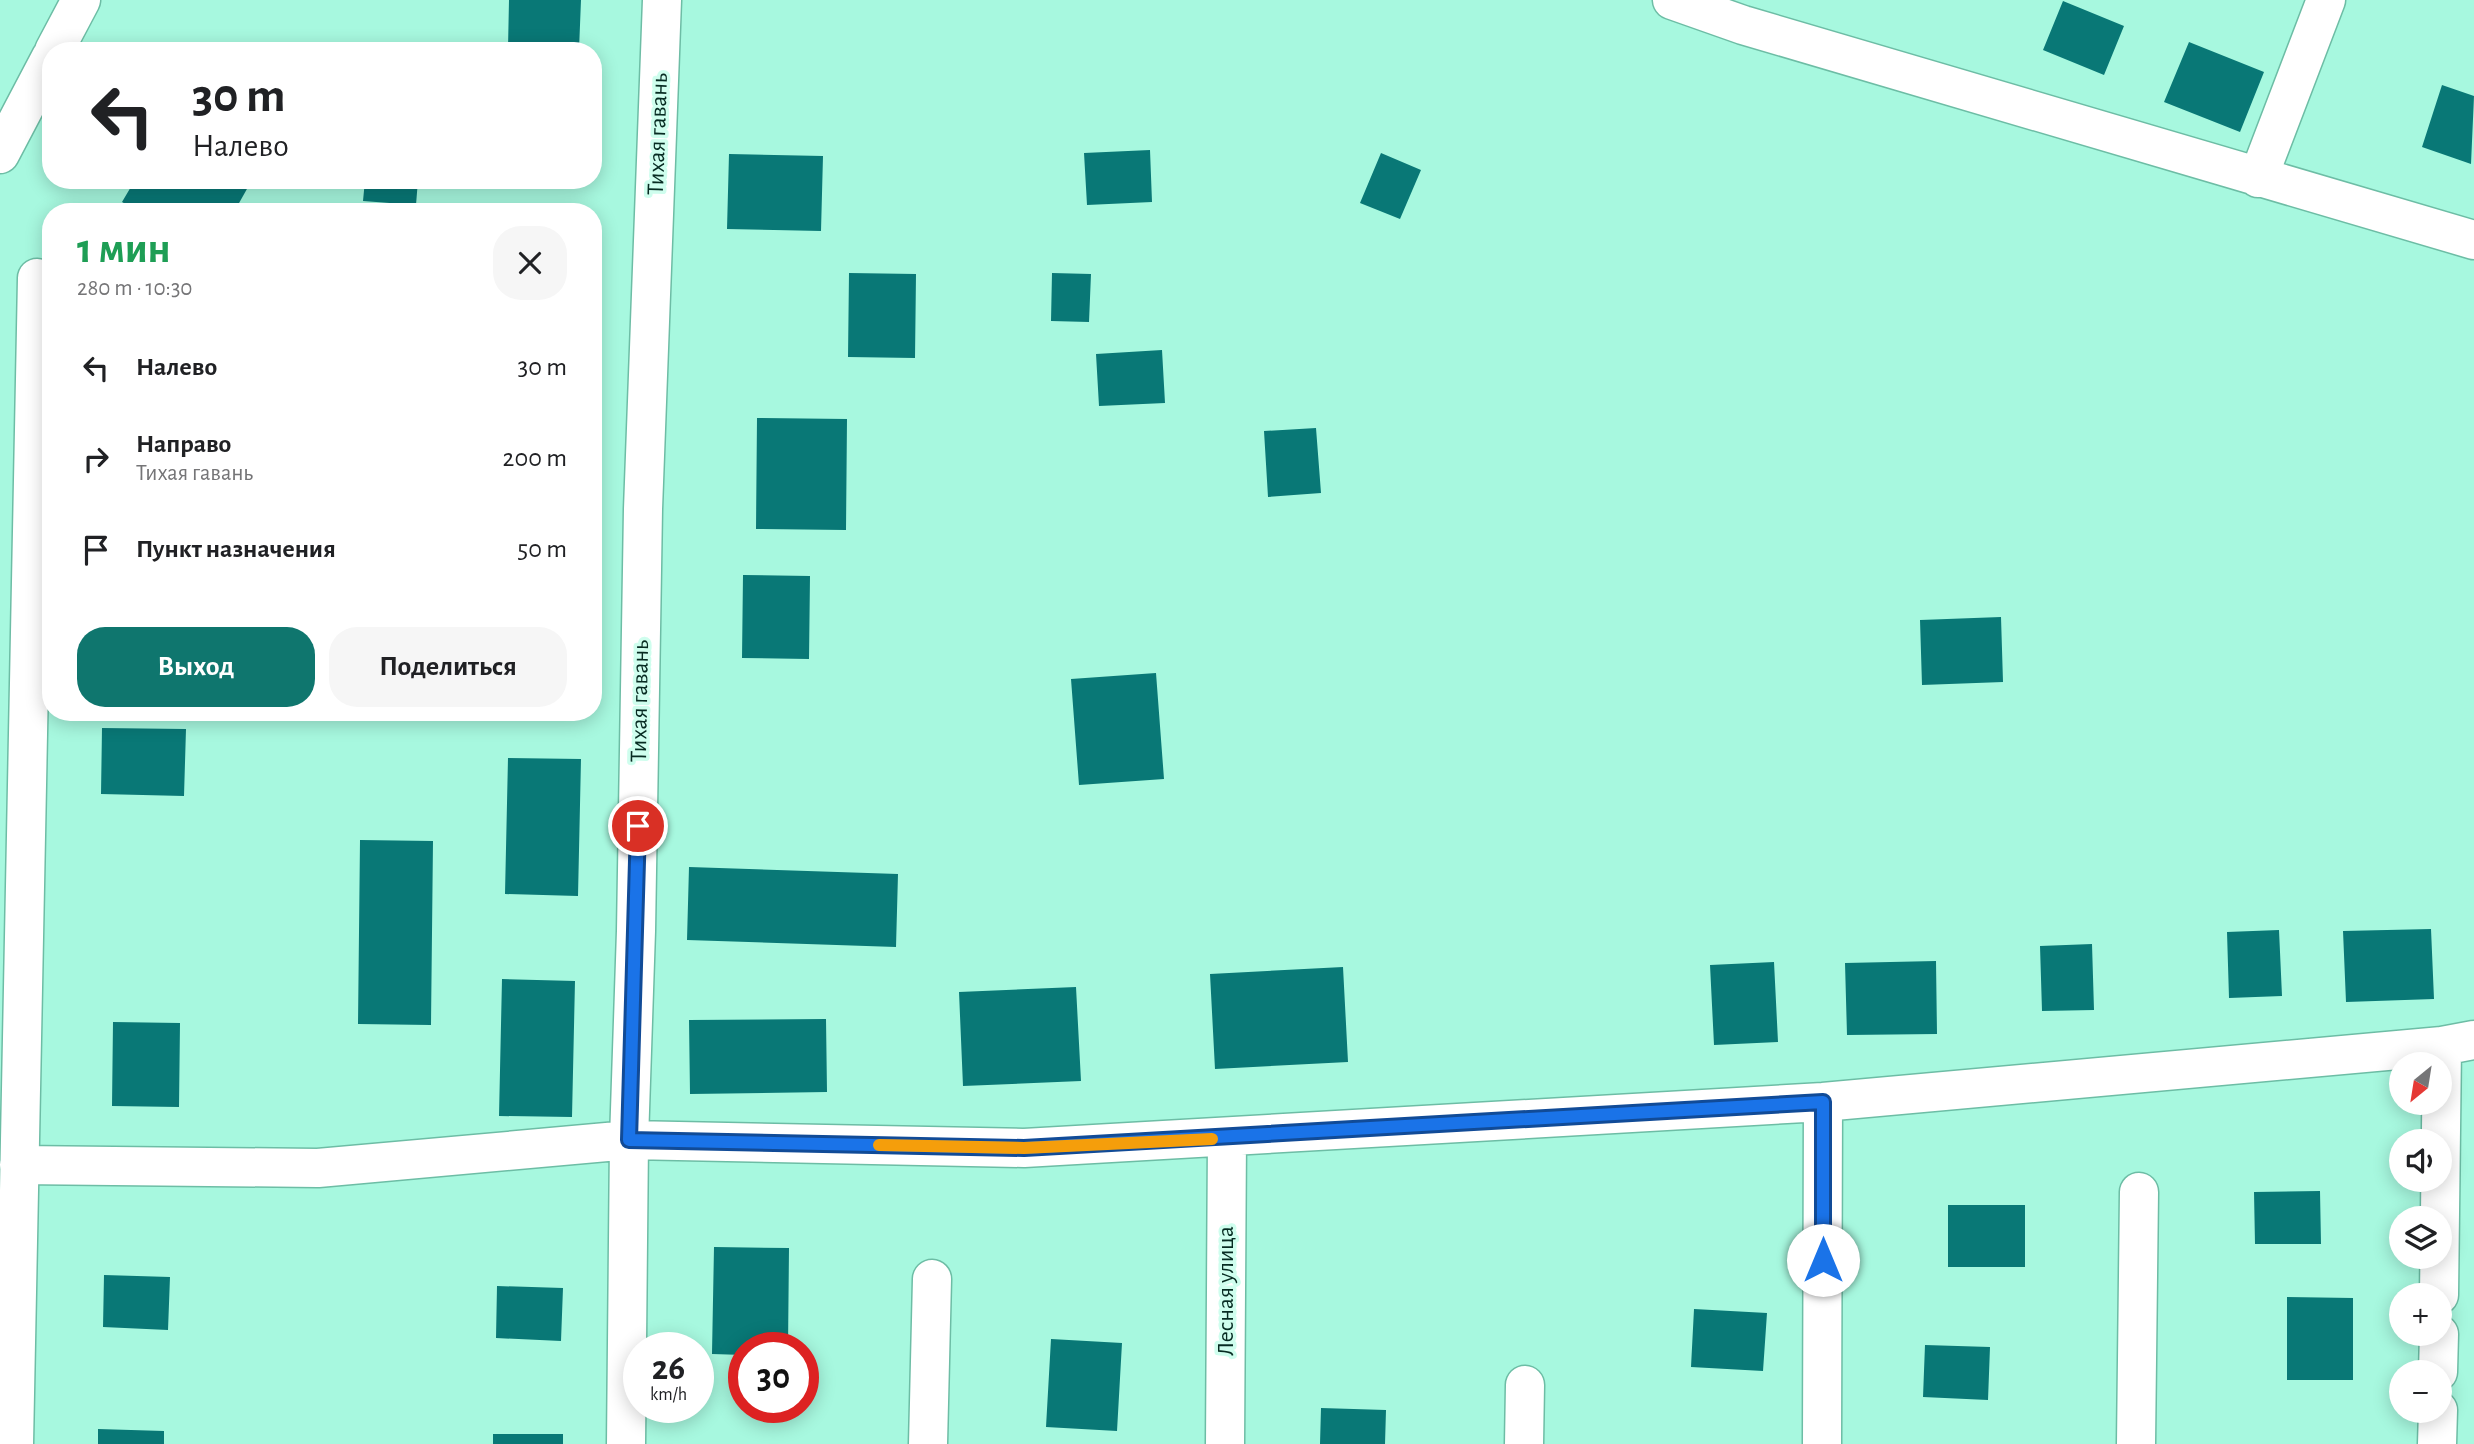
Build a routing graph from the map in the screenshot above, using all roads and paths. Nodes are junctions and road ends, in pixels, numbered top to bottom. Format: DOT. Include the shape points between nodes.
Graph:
graph roads {
  1 [pos="81,0"];
  2 [pos="662,0"];
  3 [pos="1672,0"];
  4 [pos="2326,0"];
  5 [pos="1747,13"];
  6 [pos="59,42"];
  7 [pos="42,74"];
  8 [pos="0,154"];
  9 [pos="2258,178"];
  10 [pos="2474,240"];
  11 [pos="37,278"];
  12 [pos="2458,1043"];
  13 [pos="1823,1102"];
  14 [pos="1227,1138"];
  15 [pos="629,1140"];
  16 [pos="19,1165"];
  17 [pos="2139,1192"];
  18 [pos="932,1279"];
  19 [pos="2441,1283"];
  20 [pos="1525,1385"];
  21 [pos="2438,1423"];
  22 [pos="0,1441"];
  23 [pos="13,1444"];
  24 [pos="626,1444"];
  25 [pos="928,1444"];
  26 [pos="1225,1444"];
  27 [pos="1524,1444"];
  28 [pos="1822,1444"];
  29 [pos="2136,1444"];
  30 [pos="2437,1444"];
  1 -- 6 [label="street"];
  2 -- 15 [label="street, Тихая гавань" via="643,509"];
  3 -- 5 [label="street"];
  4 -- 9 [label="street"];
  5 -- 9 [label="street"];
  7 -- 8 [label="street"];
  9 -- 10 [label="street"];
  11 -- 16 [label="street"];
  12 -- 13 [label="street"];
  12 -- 19 [label="street"];
  13 -- 14 [label="street"];
  13 -- 28 [label="street"];
  14 -- 15 [label="street" via="1024,1148"];
  14 -- 26 [label="street, Лесная улица"];
  15 -- 16 [label="street" via="318,1168"];
  15 -- 24 [label="street, Тихая гавань"];
  16 -- 23 [label="street"];
  17 -- 29 [label="street"];
  18 -- 25 [label="street"];
  20 -- 27 [label="street"];
  21 -- 30 [label="street"];
  22 -- 23 [label="street"];
}
